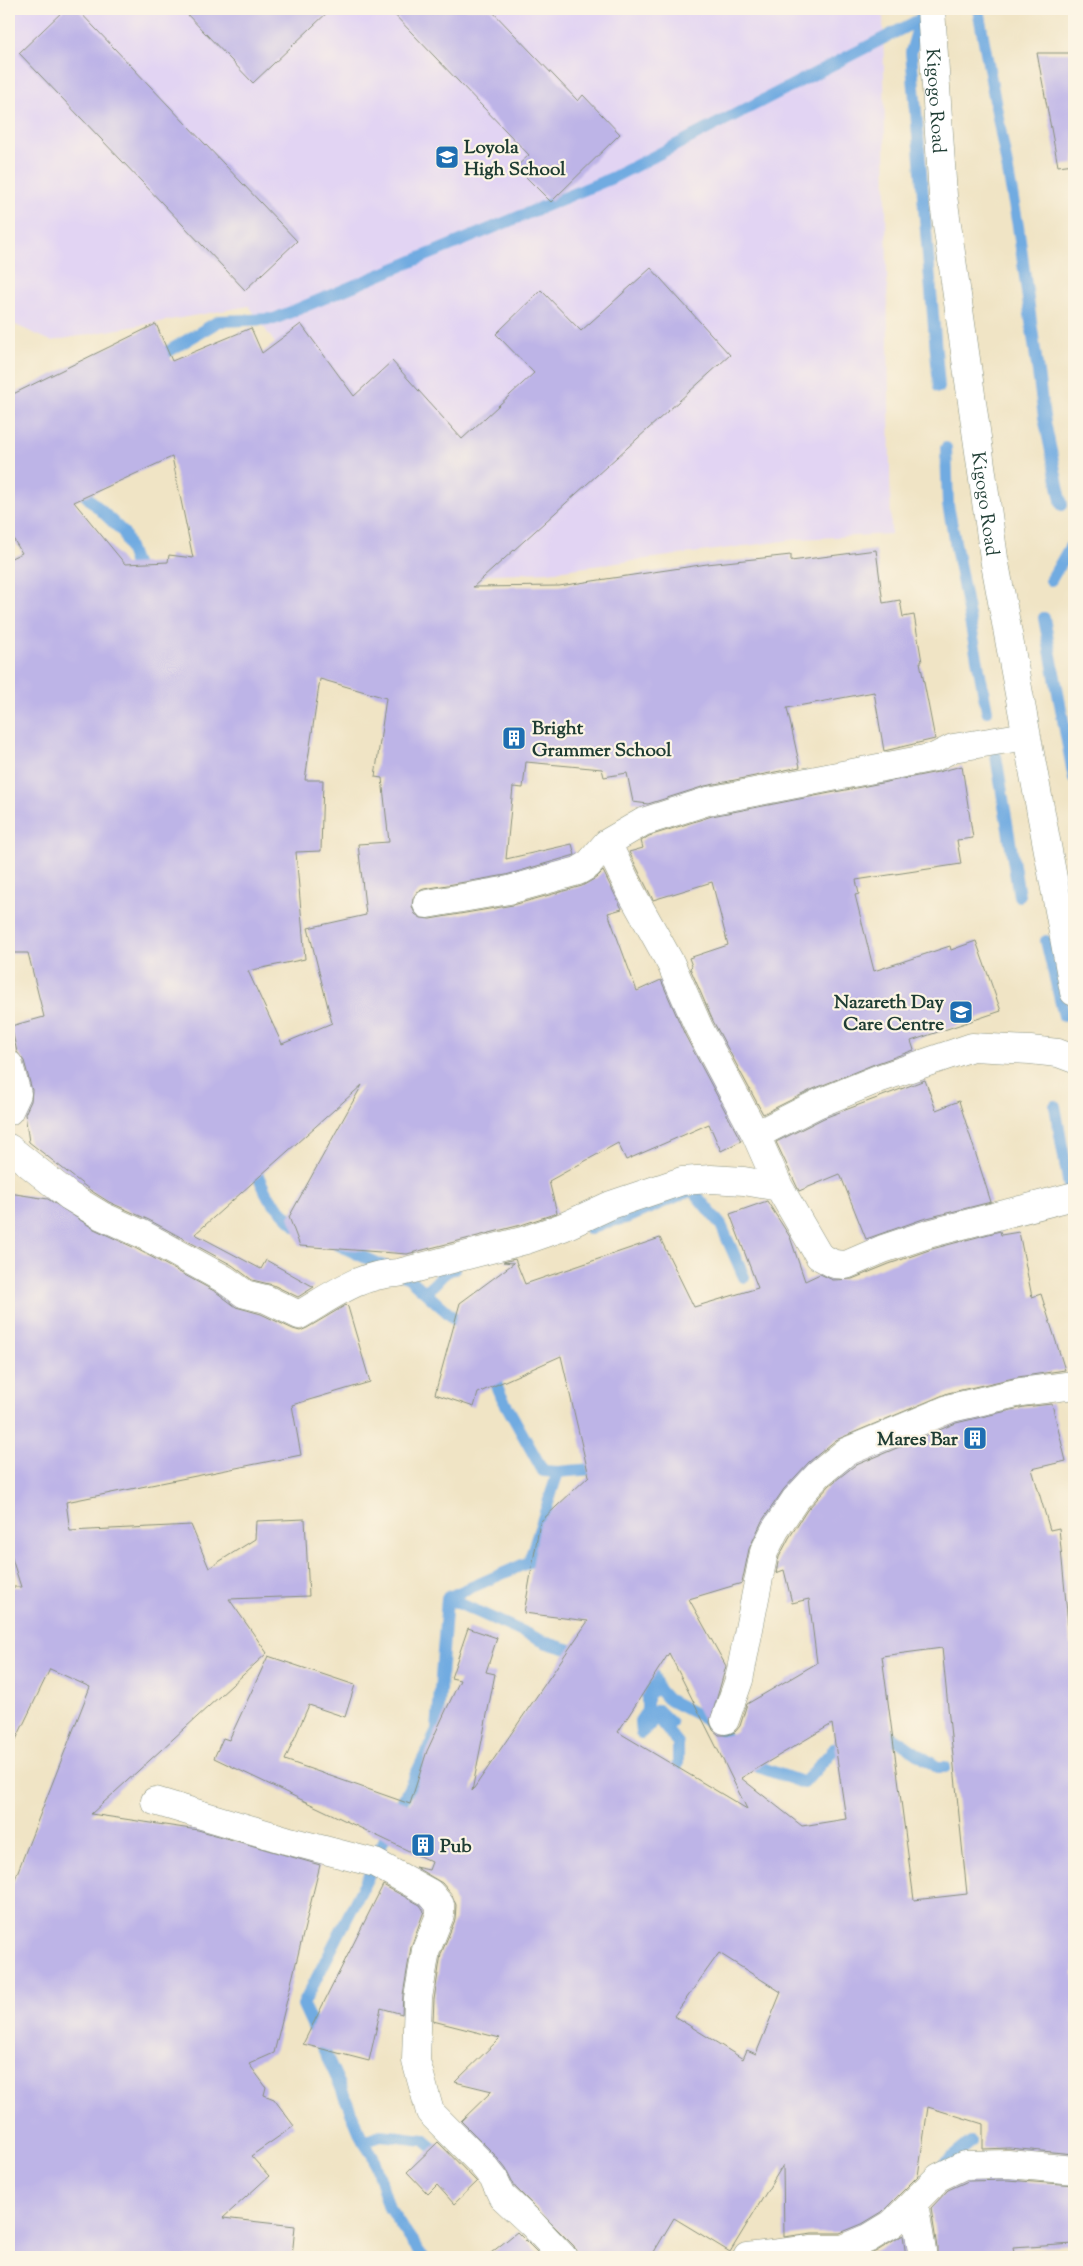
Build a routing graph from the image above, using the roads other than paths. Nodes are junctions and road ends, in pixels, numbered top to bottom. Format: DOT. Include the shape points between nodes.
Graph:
graph roads {
  1 [pos="931,9"];
  2 [pos="1026,736"];
  3 [pos="607,843"];
  4 [pos="427,904"];
  5 [pos="1074,992"];
  6 [pos="1074,1059"];
  7 [pos="9,1065"];
  8 [pos="9,1111"];
  9 [pos="756,1135"];
  10 [pos="9,1148"];
  11 [pos="779,1187"];
  12 [pos="1074,1196"];
  13 [pos="1074,1385"];
  14 [pos="725,1720"];
  15 [pos="155,1801"];
  16 [pos="1074,2170"];
  17 [pos="914,2203"];
  18 [pos="563,2257"];
  19 [pos="747,2257"];
  20 [pos="921,2257"];
  1 -- 2 [label="street, Kigogo Road" via="943,196 994,558"];
  2 -- 3 [label="street" via="953,748 935,757 708,801 643,822"];
  2 -- 5 [label="street, Kigogo Road"];
  3 -- 4 [label="street" via="588,865 564,877"];
  3 -- 9 [label="street"];
  6 -- 9 [label="street" via="1030,1050 972,1047 817,1104"];
  7 -- 8 [label="street" via="16,1094"];
  9 -- 11 [label="street"];
  10 -- 11 [label="street" via="69,1196 102,1216 166,1247 245,1294 266,1299 299,1315 350,1284 526,1240 611,1205 682,1181 744,1181"];
  11 -- 12 [label="street" via="820,1256 834,1264 846,1265 928,1234"];
  13 -- 14 [label="street" via="1021,1392 952,1408 846,1452 819,1474 796,1500 764,1552 739,1680"];
  15 -- 18 [label="street" via="375,1863 430,1893 440,1905 440,1915 426,1950 416,2061 430,2112 482,2164 502,2196"];
  16 -- 17 [label="street" via="1008,2164 964,2165 939,2177"];
  17 -- 19 [label="street" via="892,2224 843,2249 812,2249"];
  17 -- 20 [label="street" via="922,2244"];
}
